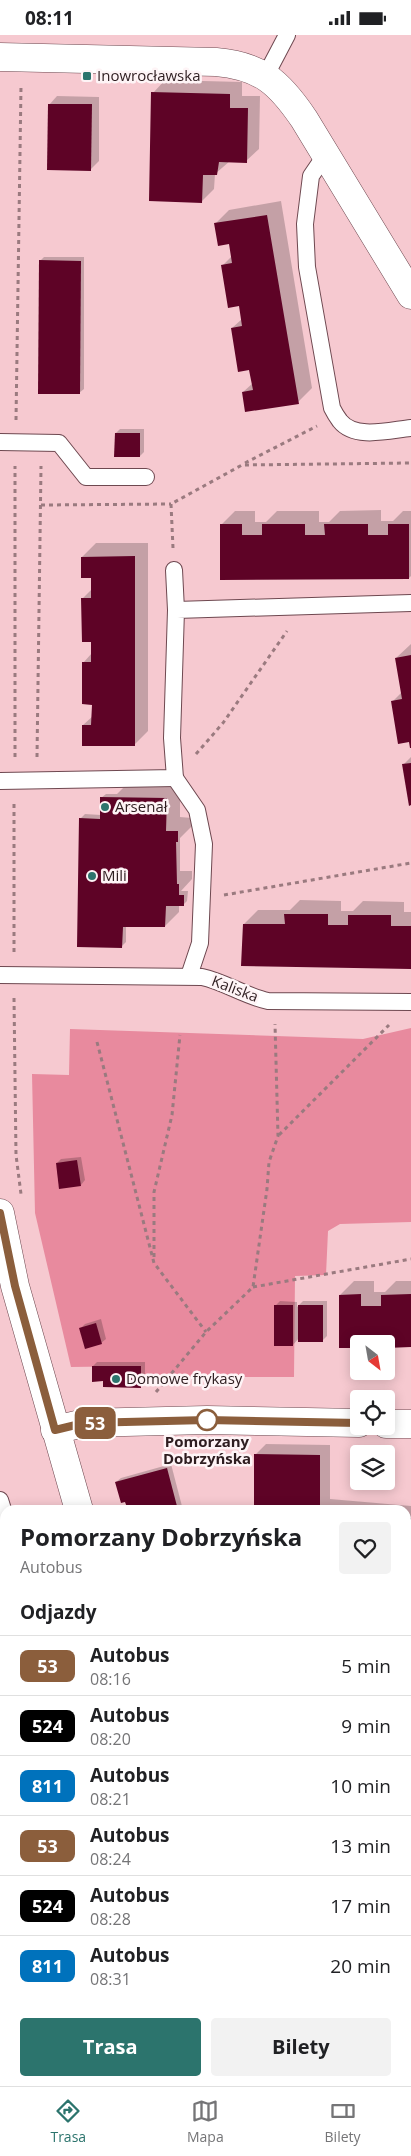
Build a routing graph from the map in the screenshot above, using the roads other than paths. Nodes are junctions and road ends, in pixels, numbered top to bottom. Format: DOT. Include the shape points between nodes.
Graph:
graph roads {
  1 [pos="287,35"];
  2 [pos="11,57"];
  3 [pos="266,75"];
  4 [pos="326,154"];
  5 [pos="411,295"];
  6 [pos="411,428"];
  7 [pos="8,442"];
  8 [pos="146,477"];
  9 [pos="174,570"];
  10 [pos="411,603"];
  11 [pos="176,610"];
  12 [pos="175,778"];
  13 [pos="7,781"];
  14 [pos="7,975"];
  15 [pos="189,976"];
  16 [pos="411,1002"];
  17 [pos="11,1207"];
  18 [pos="350,1423"];
  19 [pos="395,1424"];
  20 [pos="411,1424"];
  21 [pos="55,1430"];
  22 [pos="73,1505"];
  1 -- 3 [label="lane"];
  2 -- 3 [label="street" via="216,62 236,64"];
  3 -- 4 [label="street" via="295,105"];
  4 -- 5 [label="street"];
  4 -- 6 [label="lane" via="311,176 306,223 307,267 332,408 340,422 353,430 370,432"];
  7 -- 8 [label="lane" via="59,443 86,477"];
  9 -- 11 [label="lane"];
  10 -- 11 [label="lane"];
  11 -- 12 [label="lane" via="172,738"];
  12 -- 13 [label="lane"];
  12 -- 15 [label="lane" via="197,810 204,844 200,943"];
  14 -- 15 [label="lane, Kaliska"];
  15 -- 16 [label="lane, Kaliska" via="213,979 260,999 274,1001"];
  17 -- 21 [label="street" via="15,1286"];
  18 -- 21 [label="street" via="207,1420 84,1423"];
  19 -- 20 [label="street"];
  21 -- 22 [label="street"];
}
